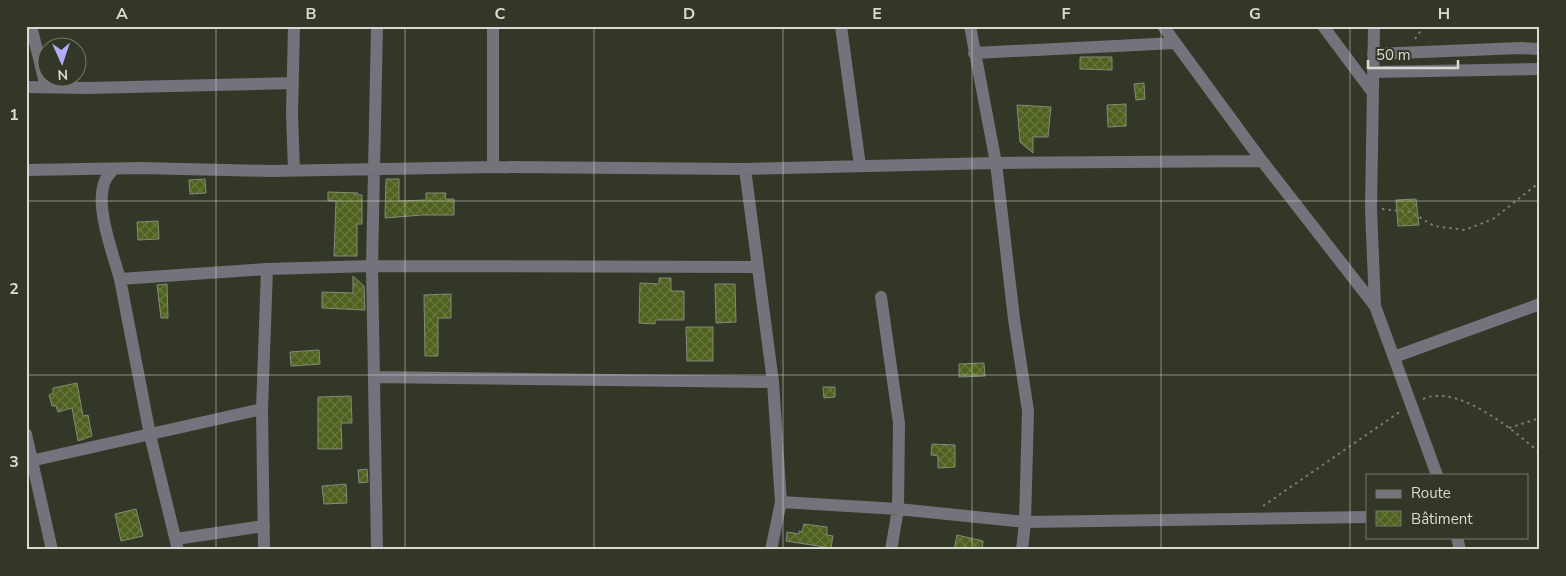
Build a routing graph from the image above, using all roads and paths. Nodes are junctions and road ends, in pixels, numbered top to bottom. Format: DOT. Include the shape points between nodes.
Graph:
graph roads {
  1 [pos="31,26"];
  2 [pos="294,26"];
  3 [pos="377,26"];
  4 [pos="494,26"];
  5 [pos="841,26"];
  6 [pos="970,26"];
  7 [pos="1163,26"];
  8 [pos="1323,26"];
  9 [pos="1374,26"];
  10 [pos="1176,43"];
  11 [pos="1540,49"];
  12 [pos="974,53"];
  13 [pos="38,54"];
  14 [pos="1373,54"];
  15 [pos="1540,69"];
  16 [pos="1373,72"];
  17 [pos="293,83"];
  18 [pos="88,88"];
  19 [pos="1373,93"];
  20 [pos="1262,161"];
  21 [pos="996,163"];
  22 [pos="860,166"];
  23 [pos="493,167"];
  24 [pos="373,168"];
  25 [pos="745,169"];
  26 [pos="26,170"];
  27 [pos="113,170"];
  28 [pos="294,170"];
  29 [pos="1540,182"];
  30 [pos="1371,209"];
  31 [pos="372,266"];
  32 [pos="758,267"];
  33 [pos="267,270"];
  34 [pos="120,279"];
  35 [pos="881,296"];
  36 [pos="1540,304"];
  37 [pos="1375,306"];
  38 [pos="1394,356"];
  39 [pos="374,377"];
  40 [pos="773,382"];
  41 [pos="1412,404"];
  42 [pos="262,409"];
  43 [pos="1540,418"];
  44 [pos="1509,428"];
  45 [pos="26,434"];
  46 [pos="150,435"];
  47 [pos="1540,453"];
  48 [pos="29,461"];
  49 [pos="1437,474"];
  50 [pos="781,502"];
  51 [pos="898,509"];
  52 [pos="1366,517"];
  53 [pos="1243,520"];
  54 [pos="1025,522"];
  55 [pos="264,526"];
  56 [pos="177,544"];
  57 [pos="52,550"];
  58 [pos="264,550"];
  59 [pos="377,550"];
  60 [pos="771,550"];
  61 [pos="891,550"];
  62 [pos="1022,550"];
  1 -- 13 [label="street"];
  2 -- 17 [label="street"];
  3 -- 24 [label="street"];
  4 -- 23 [label="street"];
  5 -- 22 [label="street"];
  6 -- 12 [label="street"];
  7 -- 10 [label="street"];
  8 -- 19 [label="street"];
  9 -- 14 [label="street"];
  10 -- 12 [label="street"];
  10 -- 20 [label="street"];
  11 -- 14 [label="street"];
  12 -- 21 [label="street"];
  14 -- 16 [label="street"];
  15 -- 16 [label="street"];
  16 -- 19 [label="street"];
  17 -- 18 [label="street"];
  17 -- 28 [label="street"];
  19 -- 30 [label="street"];
  20 -- 21 [label="street"];
  20 -- 37 [label="street"];
  21 -- 22 [label="street"];
  21 -- 54 [label="street" via="1028,411"];
  22 -- 25 [label="street"];
  23 -- 24 [label="street"];
  23 -- 25 [label="street"];
  24 -- 28 [label="street"];
  24 -- 31 [label="street"];
  25 -- 32 [label="street"];
  26 -- 27 [label="street"];
  27 -- 28 [label="street"];
  27 -- 34 [label="street" via="104,180 102,198"];
  29 -- 30 [label="path" via="1492,219 1465,230 1434,226 1412,212"];
  30 -- 37 [label="street"];
  31 -- 32 [label="street"];
  31 -- 33 [label="street"];
  31 -- 39 [label="street"];
  32 -- 40 [label="street"];
  33 -- 34 [label="street"];
  33 -- 42 [label="street"];
  34 -- 46 [label="street"];
  35 -- 51 [label="street" via="899,423"];
  36 -- 38 [label="street"];
  37 -- 38 [label="street"];
  38 -- 41 [label="street"];
  39 -- 40 [label="street"];
  39 -- 59 [label="street"];
  40 -- 50 [label="street"];
  41 -- 44 [label="path" via="1429,396 1442,395 1458,399"];
  41 -- 49 [label="street"];
  41 -- 53 [label="path"];
  42 -- 46 [label="street"];
  42 -- 55 [label="street"];
  43 -- 44 [label="path"];
  44 -- 47 [label="path"];
  45 -- 48 [label="street"];
  46 -- 48 [label="street"];
  46 -- 56 [label="street"];
  48 -- 57 [label="street"];
  50 -- 51 [label="street"];
  50 -- 60 [label="street"];
  51 -- 54 [label="street"];
  51 -- 61 [label="street"];
  52 -- 53 [label="street"];
  53 -- 54 [label="street"];
  54 -- 62 [label="street"];
  55 -- 56 [label="street"];
  55 -- 58 [label="street"];
}
